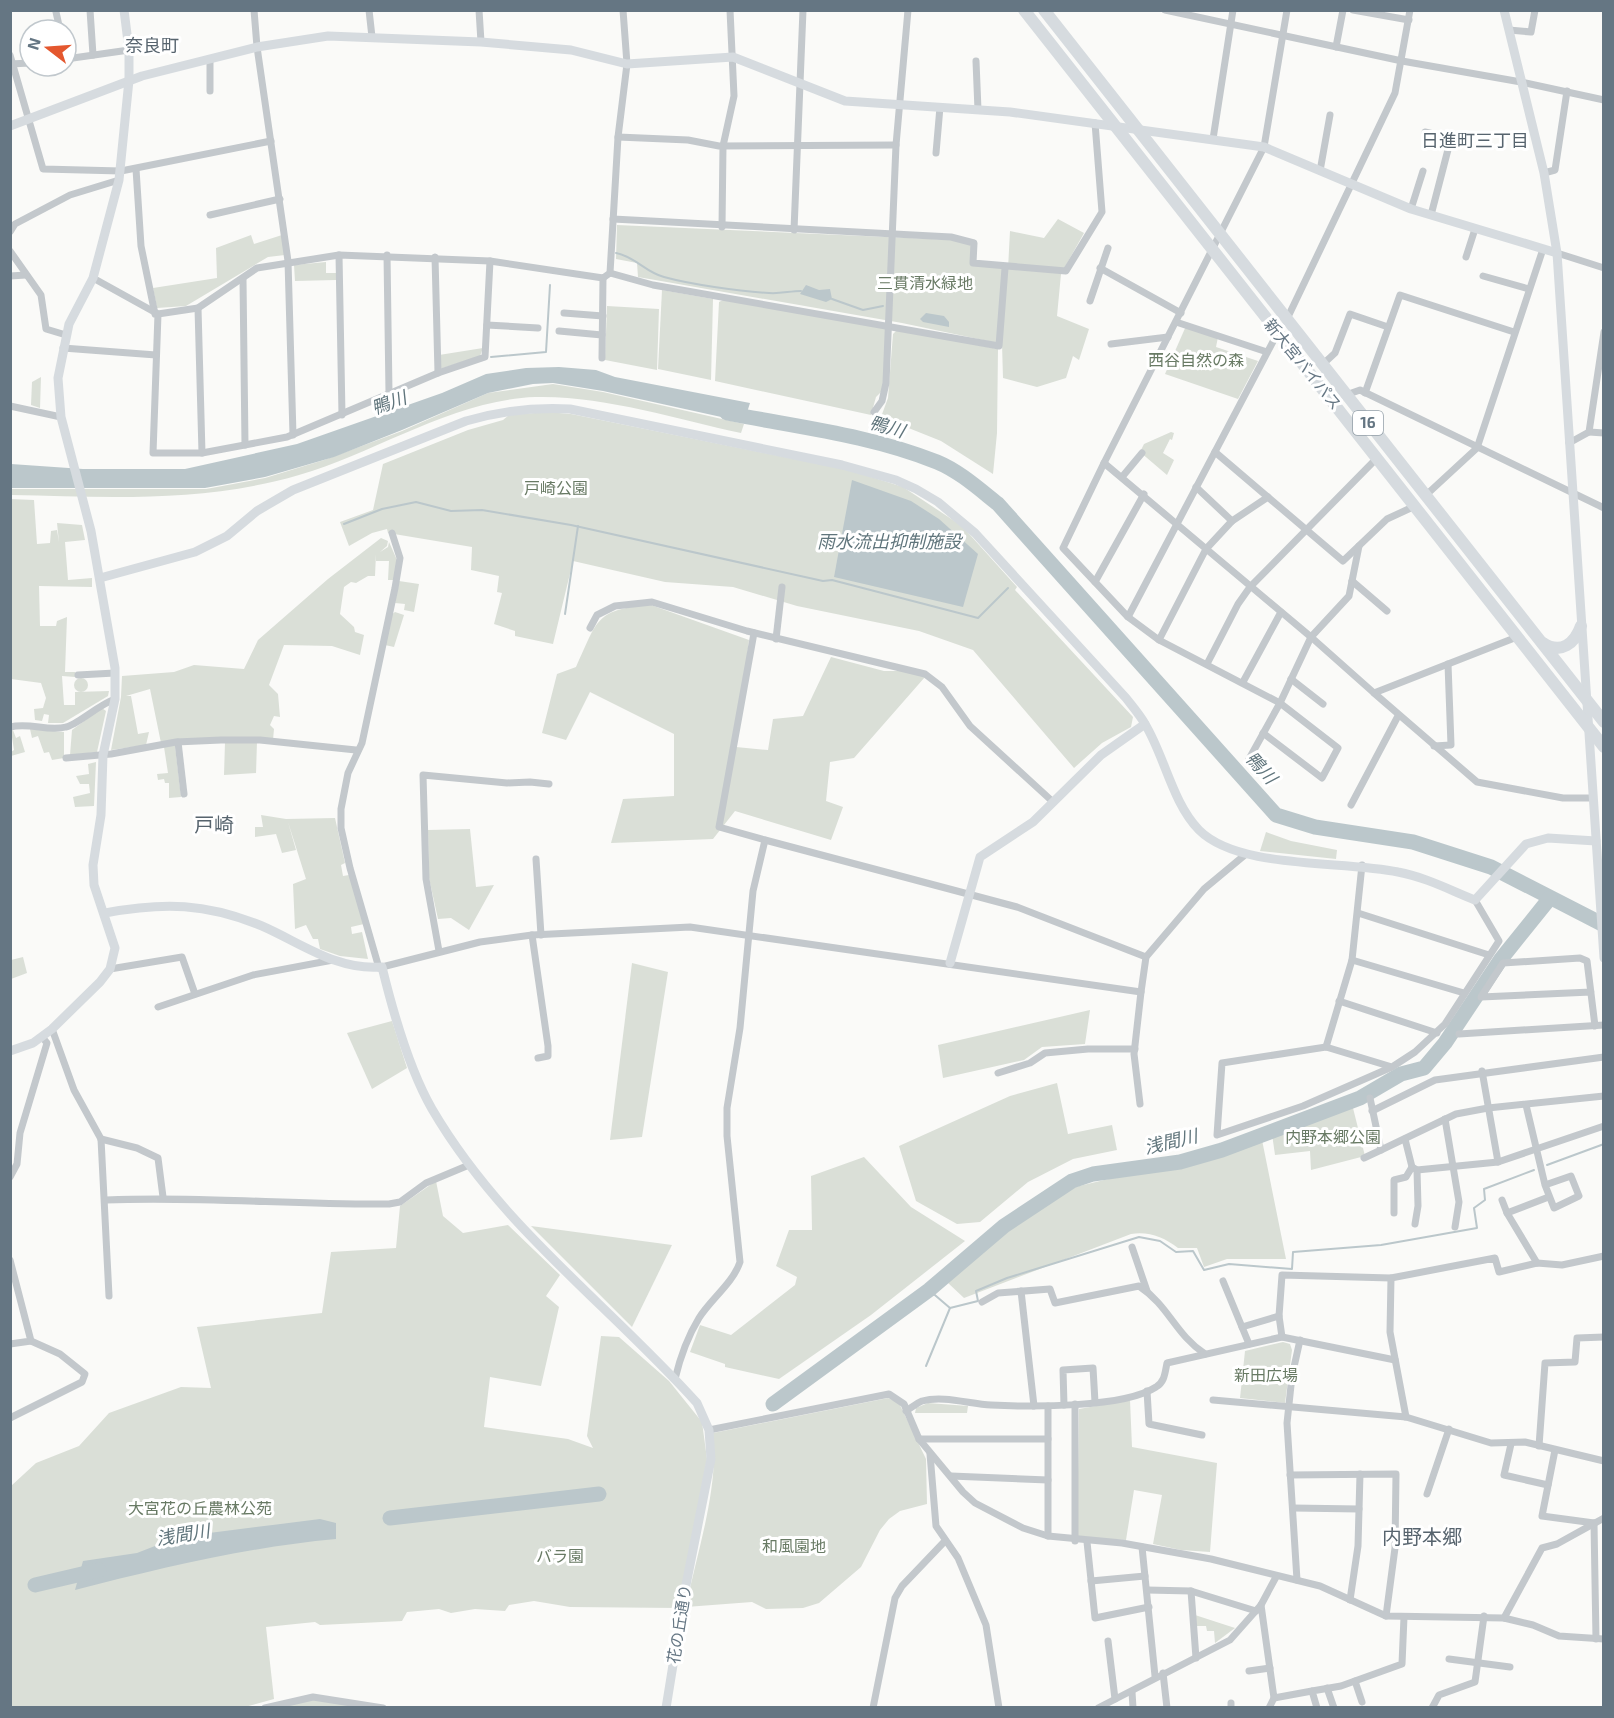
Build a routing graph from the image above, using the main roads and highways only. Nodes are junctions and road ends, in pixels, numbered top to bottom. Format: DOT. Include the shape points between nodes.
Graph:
graph roads {
  1 [pos="1024,10"];
  2 [pos="1044,10"];
  3 [pos="1581,626"];
  4 [pos="1542,642"];
  5 [pos="1604,722"];
  6 [pos="1604,747"];
  1 -- 6 [label="highway, 新大宮バイパス / 16"];
  2 -- 4 [label="highway, 新大宮バイパス / 16"];
  3 -- 4 [label="highway" via="1576,638 1563,648 1552,648"];
  4 -- 5 [label="highway, 新大宮バイパス / 16"];
}
